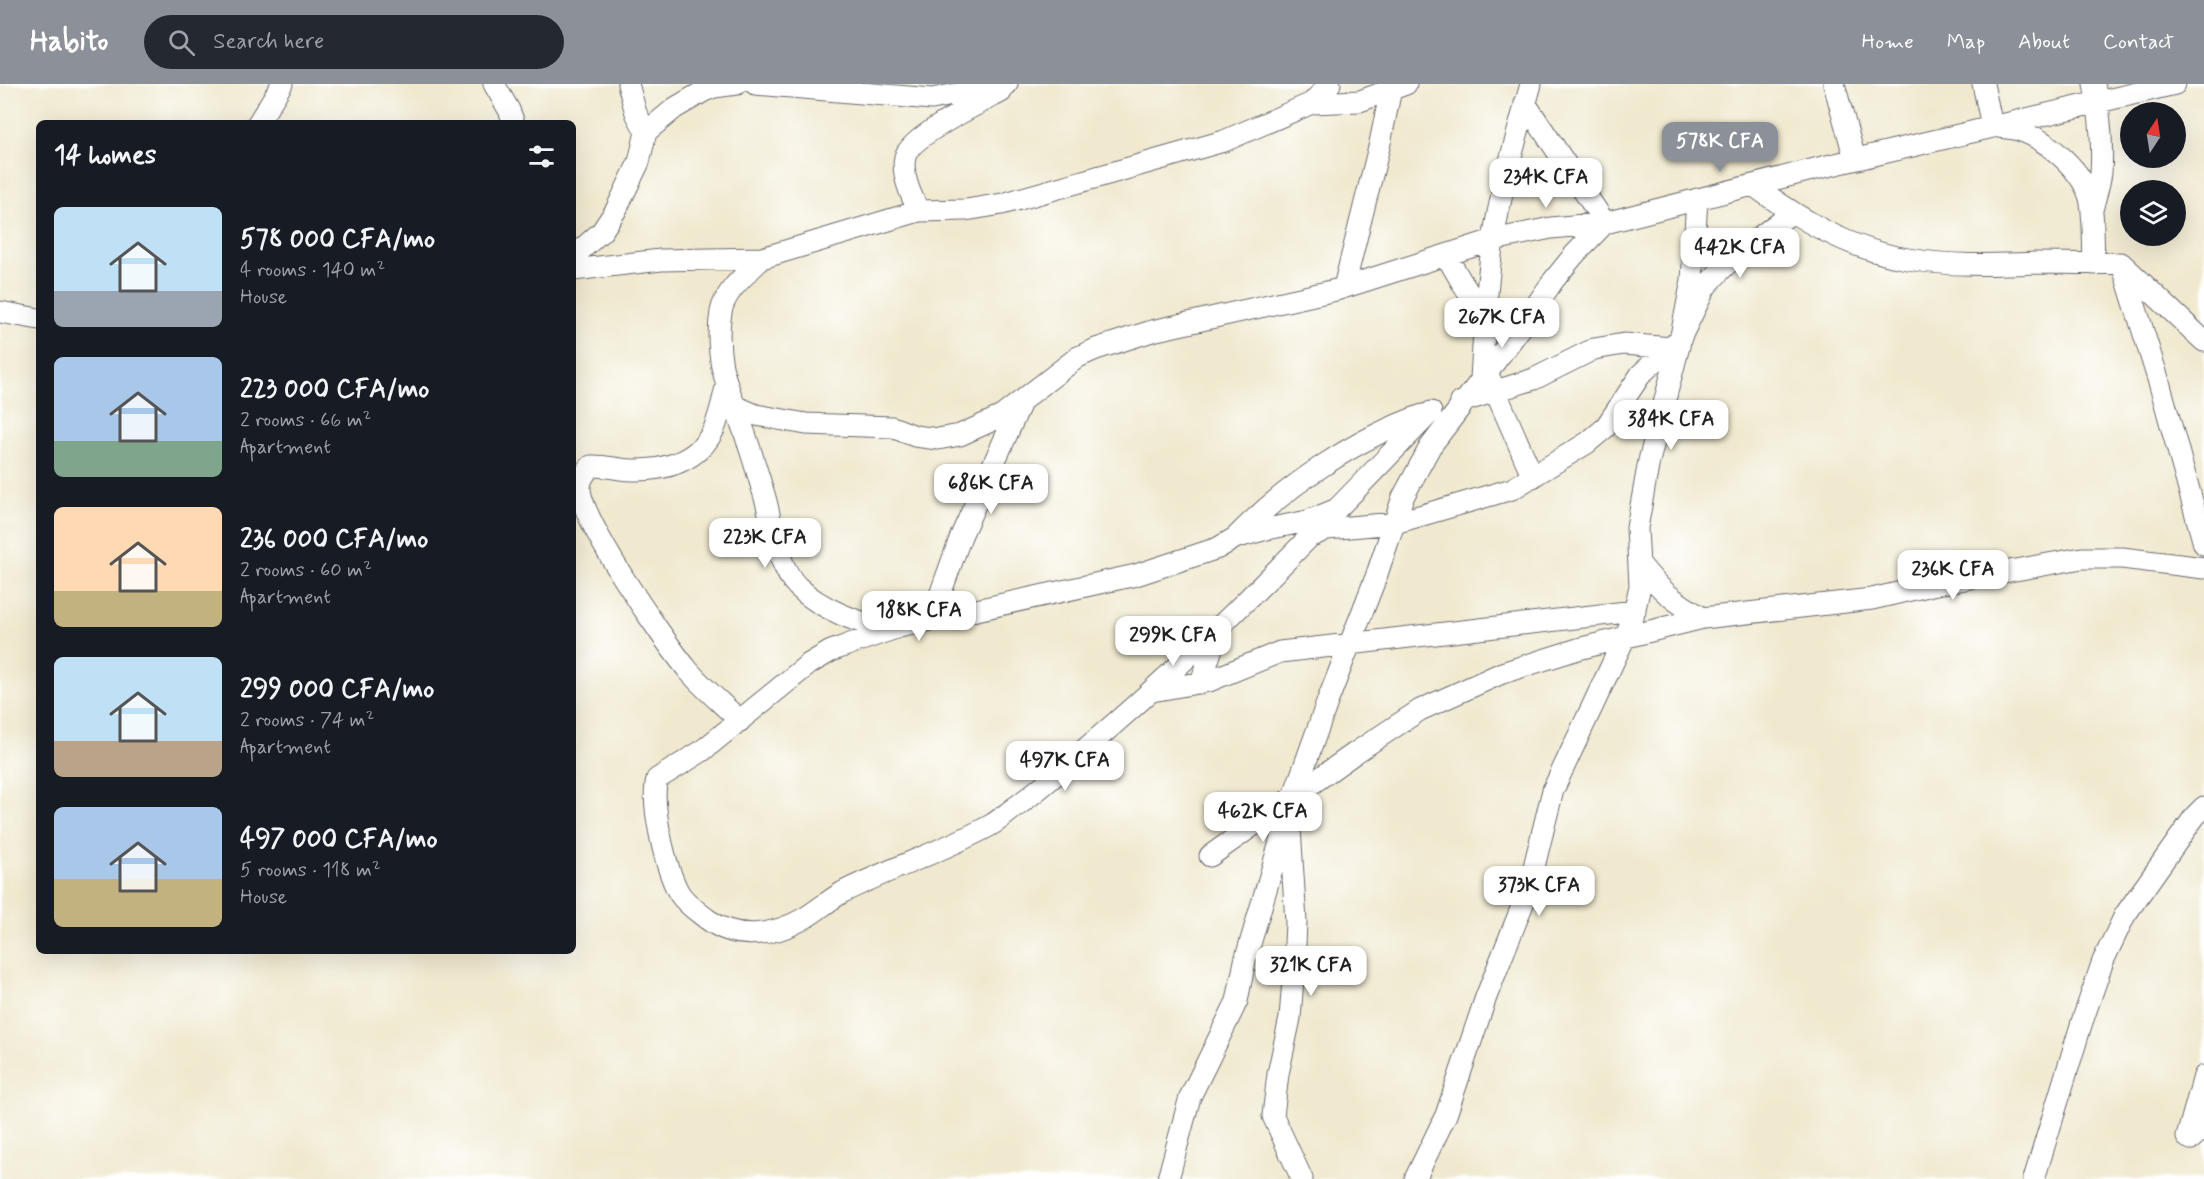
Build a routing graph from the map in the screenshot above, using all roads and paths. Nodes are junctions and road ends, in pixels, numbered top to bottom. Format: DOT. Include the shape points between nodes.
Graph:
graph roads {
  1 [pos="282,84"];
  2 [pos="494,84"];
  3 [pos="628,84"];
  4 [pos="737,84"];
  5 [pos="755,84"];
  6 [pos="1007,84"];
  7 [pos="1015,84"];
  8 [pos="1330,84"];
  9 [pos="1834,84"];
  10 [pos="1983,84"];
  11 [pos="2175,84"];
  12 [pos="1399,87"];
  13 [pos="2096,93"];
  14 [pos="1528,94"];
  15 [pos="1312,103"];
  16 [pos="260,120"];
  17 [pos="513,120"];
  18 [pos="1992,126"];
  19 [pos="646,132"];
  20 [pos="1855,159"];
  21 [pos="1753,185"];
  22 [pos="1697,199"];
  23 [pos="919,211"];
  24 [pos="1791,213"];
  25 [pos="2091,214"];
  26 [pos="1605,223"];
  27 [pos="1493,240"];
  28 [pos="576,254"];
  29 [pos="1446,255"];
  30 [pos="762,258"];
  31 [pos="2121,263"];
  32 [pos="2094,264"];
  33 [pos="576,270"];
  34 [pos="1344,287"];
  35 [pos="0,312"];
  36 [pos="1484,317"];
  37 [pos="36,318"];
  38 [pos="2204,341"];
  39 [pos="1676,343"];
  40 [pos="1507,347"];
  41 [pos="1488,380"];
  42 [pos="727,384"];
  43 [pos="1023,399"];
  44 [pos="1464,402"];
  45 [pos="734,406"];
  46 [pos="1431,412"];
  47 [pos="1533,477"];
  48 [pos="1335,510"];
  49 [pos="1395,523"];
  50 [pos="1235,538"];
  51 [pos="1308,538"];
  52 [pos="2204,544"];
  53 [pos="1639,563"];
  54 [pos="2204,568"];
  55 [pos="1635,611"];
  56 [pos="1703,618"];
  57 [pos="931,620"];
  58 [pos="899,627"];
  59 [pos="1218,629"];
  60 [pos="1625,638"];
  61 [pos="1350,644"];
  62 [pos="1201,682"];
  63 [pos="1152,691"];
  64 [pos="740,721"];
  65 [pos="2204,807"];
  66 [pos="1291,808"];
  67 [pos="1210,856"];
  68 [pos="2204,1076"];
  69 [pos="2204,1127"];
  70 [pos="1168,1179"];
  71 [pos="1302,1179"];
  72 [pos="1415,1179"];
  73 [pos="2034,1179"];
  1 -- 16 [label="street"];
  2 -- 17 [label="street"];
  3 -- 19 [label="street"];
  4 -- 19 [label="street" via="704,91"];
  5 -- 6 [label="street" via="933,99"];
  7 -- 23 [label="street" via="926,134 911,147 905,157 905,173"];
  8 -- 15 [label="street"];
  9 -- 20 [label="street"];
  10 -- 18 [label="street"];
  11 -- 13 [label="street"];
  12 -- 15 [label="street" via="1360,101"];
  12 -- 34 [label="street" via="1380,143"];
  13 -- 18 [label="street"];
  13 -- 25 [label="street" via="2101,153"];
  14 -- 26 [label="street"];
  14 -- 27 [label="street"];
  15 -- 23 [label="street" via="1224,141 1040,194 966,210"];
  18 -- 20 [label="street"];
  18 -- 25 [label="street" via="2018,130 2041,140 2055,152 2076,171 2090,202"];
  19 -- 28 [label="street" via="639,162 616,210 602,231"];
  20 -- 21 [label="street"];
  21 -- 22 [label="street"];
  21 -- 24 [label="street"];
  22 -- 26 [label="street"];
  22 -- 39 [label="street" via="1692,280"];
  23 -- 30 [label="street"];
  24 -- 32 [label="street" via="1865,248 1906,259 1952,264"];
  24 -- 39 [label="street" via="1713,278"];
  25 -- 32 [label="street"];
  26 -- 27 [label="street" via="1551,228"];
  26 -- 40 [label="street" via="1553,281"];
  27 -- 29 [label="street"];
  27 -- 36 [label="street"];
  29 -- 34 [label="street"];
  29 -- 36 [label="street"];
  30 -- 33 [label="street" via="661,260"];
  30 -- 42 [label="street" via="733,288 722,310 720,343"];
  31 -- 32 [label="street"];
  31 -- 38 [label="street"];
  31 -- 52 [label="street"];
  34 -- 43 [label="street" via="1152,331 1096,349 1078,357"];
  35 -- 37 [label="street"];
  36 -- 40 [label="street"];
  36 -- 41 [label="street"];
  39 -- 41 [label="street" via="1594,349 1548,373"];
  39 -- 47 [label="street" via="1641,374 1598,435"];
  39 -- 53 [label="street" via="1648,461 1637,528"];
  40 -- 41 [label="street"];
  41 -- 44 [label="street"];
  41 -- 47 [label="street"];
  42 -- 45 [label="street"];
  42 -- 64 [label="street" via="714,428 704,446 682,462 655,471 591,466 580,486 582,501 616,566 655,625 688,671"];
  43 -- 45 [label="street" via="1002,416 960,435 938,439 892,427 796,422 756,415"];
  43 -- 57 [label="street" via="961,536"];
  44 -- 46 [label="street"];
  44 -- 49 [label="street" via="1417,468"];
  45 -- 58 [label="street" via="783,562 795,585 841,615"];
  46 -- 48 [label="street"];
  46 -- 50 [label="street" via="1363,442 1322,467 1267,508"];
  47 -- 49 [label="street" via="1512,489"];
  48 -- 50 [label="street" via="1308,521"];
  48 -- 51 [label="street"];
  49 -- 51 [label="street" via="1327,529"];
  49 -- 61 [label="street"];
  50 -- 57 [label="street" via="1218,548 1136,574"];
  51 -- 59 [label="street"];
  53 -- 55 [label="street"];
  53 -- 56 [label="street" via="1661,590"];
  54 -- 56 [label="street" via="2122,558 2082,558 1872,599"];
  55 -- 60 [label="street"];
  55 -- 61 [label="street"];
  56 -- 60 [label="street"];
  57 -- 58 [label="street"];
  58 -- 64 [label="street" via="831,651 809,664"];
  59 -- 62 [label="street"];
  59 -- 63 [label="street"];
  60 -- 66 [label="street" via="1502,673 1420,710 1355,753"];
  60 -- 72 [label="street" via="1553,790 1528,891 1486,997 1446,1115"];
  61 -- 62 [label="street" via="1280,652"];
  61 -- 66 [label="street"];
  62 -- 63 [label="street"];
  63 -- 64 [label="street" via="992,825 842,893 802,920 753,935 713,924 683,900 665,857 654,789 657,779"];
  65 -- 73 [label="street" via="2125,915 2103,960"];
  66 -- 67 [label="street"];
  66 -- 70 [label="street" via="1245,961 1237,1001 1190,1097"];
  66 -- 71 [label="street" via="1294,967 1290,1017 1273,1116"];
  68 -- 69 [label="street" via="2187,1137 2191,1139"];
}
